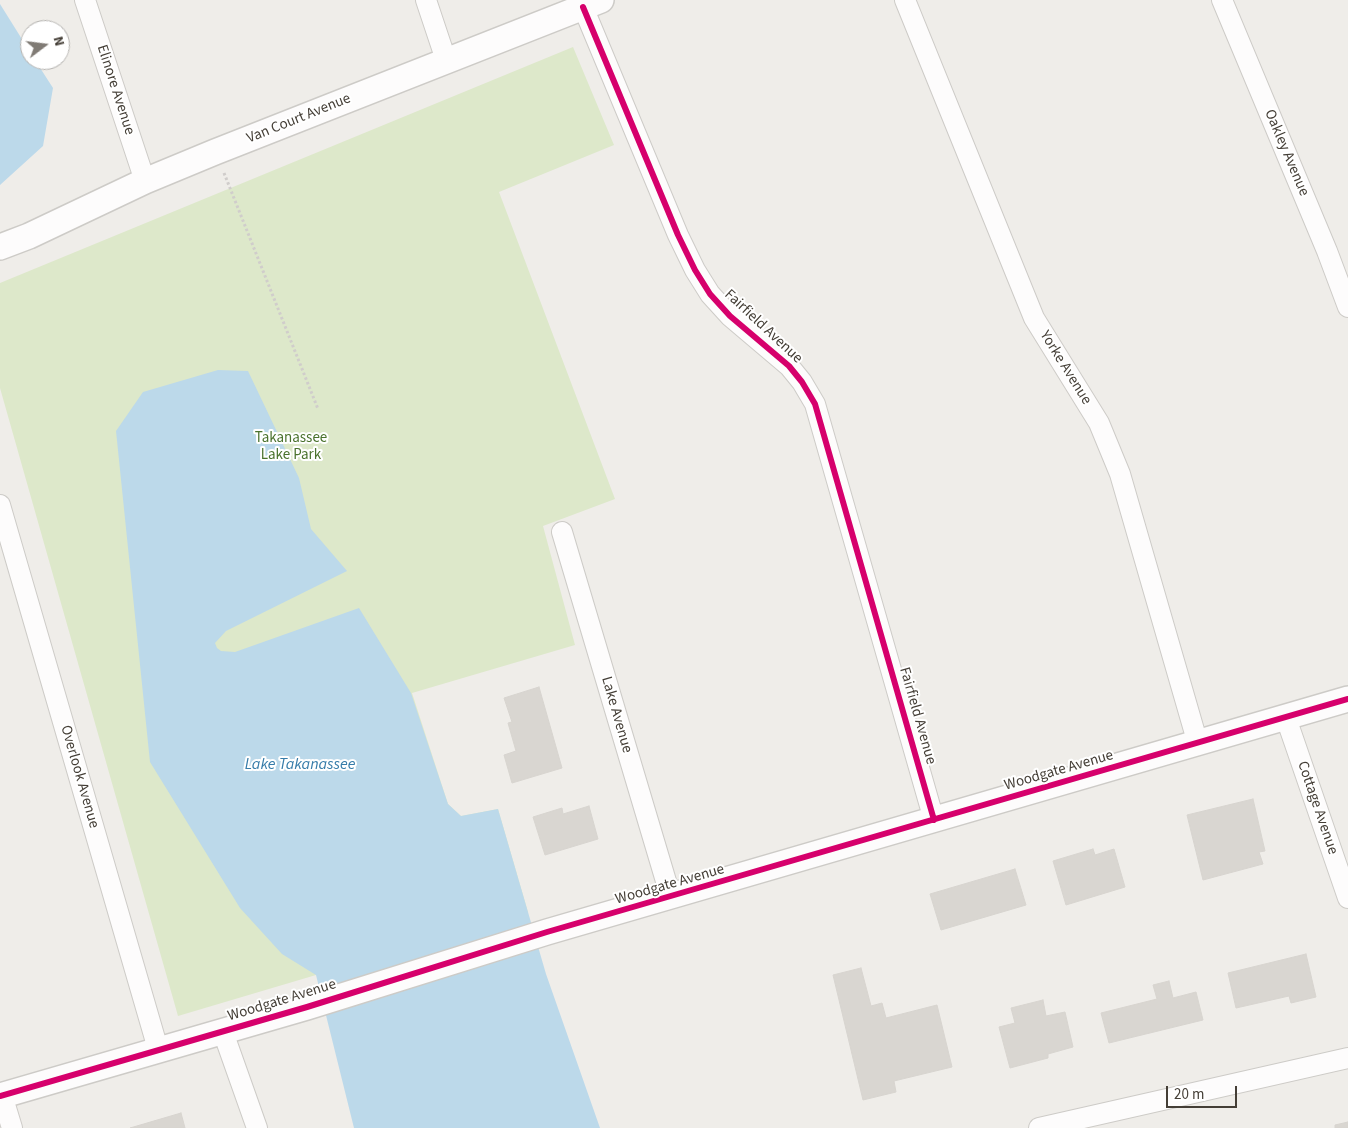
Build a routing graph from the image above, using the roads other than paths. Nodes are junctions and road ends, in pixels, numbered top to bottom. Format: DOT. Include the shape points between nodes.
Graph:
graph roads {
  1 [pos="85,0"];
  2 [pos="426,0"];
  3 [pos="905,0"];
  4 [pos="1222,0"];
  5 [pos="592,4"];
  6 [pos="446,60"];
  7 [pos="145,181"];
  8 [pos="0,247"];
  9 [pos="1348,307"];
  10 [pos="0,505"];
  11 [pos="562,532"];
  12 [pos="1348,699"];
  13 [pos="1286,718"];
  14 [pos="1198,744"];
  15 [pos="934,820"];
  16 [pos="671,898"];
  17 [pos="1348,898"];
  18 [pos="223,1032"];
  19 [pos="158,1049"];
  20 [pos="1348,1058"];
  21 [pos="1,1096"];
  22 [pos="12,1128"];
  23 [pos="257,1128"];
  24 [pos="1040,1128"];
  1 -- 7 [label="street, Elinore Avenue"];
  2 -- 6 [label="street"];
  3 -- 14 [label="street, Yorke Avenue" via="1034,318 1099,423 1120,474"];
  4 -- 9 [label="street, Oakley Avenue"];
  5 -- 6 [label="street, Van Court Avenue"];
  5 -- 15 [label="street, Fairfield Avenue" via="678,235 695,270 710,294 730,316 789,366 814,404"];
  6 -- 7 [label="street, Van Court Avenue"];
  7 -- 8 [label="street, Van Court Avenue"];
  10 -- 19 [label="street, Overlook Avenue"];
  11 -- 16 [label="street, Lake Avenue"];
  12 -- 13 [label="street, Woodgate Avenue"];
  13 -- 14 [label="street, Woodgate Avenue"];
  13 -- 17 [label="street, Cottage Avenue"];
  14 -- 15 [label="street, Woodgate Avenue"];
  15 -- 16 [label="street, Woodgate Avenue"];
  16 -- 18 [label="street, Woodgate Avenue" via="547,932"];
  18 -- 19 [label="street, Woodgate Avenue"];
  18 -- 23 [label="street"];
  19 -- 21 [label="street, Woodgate Avenue"];
  20 -- 24 [label="street"];
  21 -- 22 [label="street"];
}
